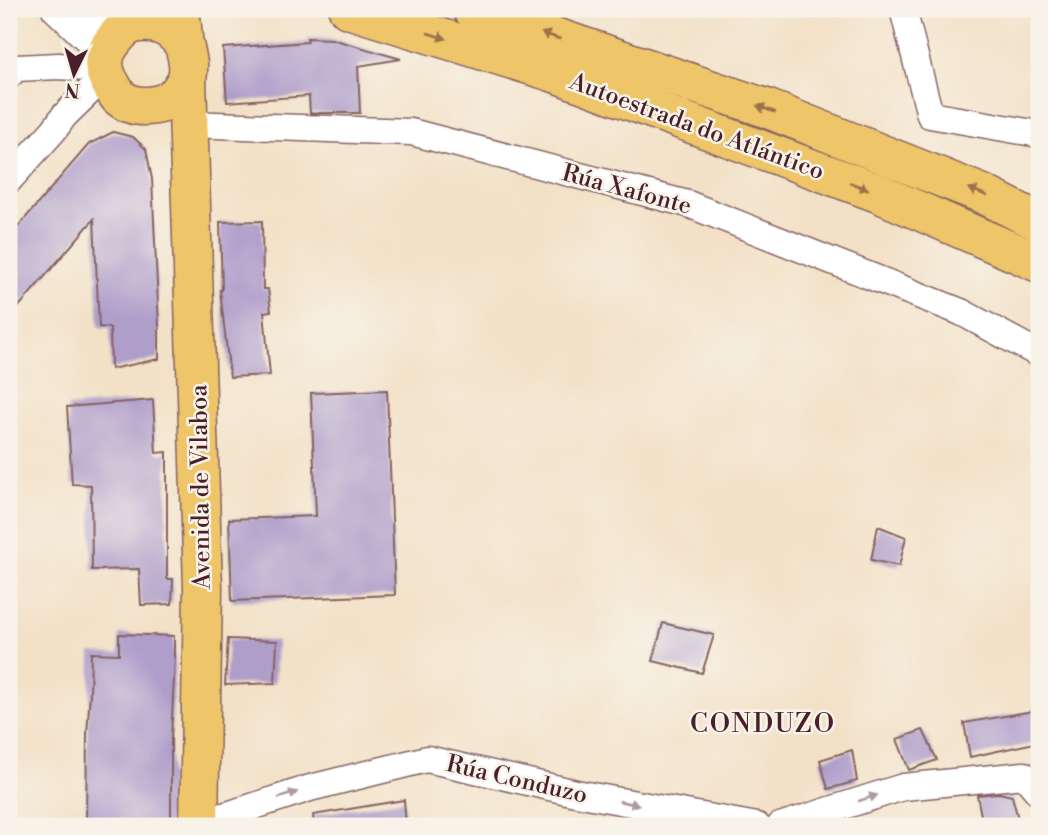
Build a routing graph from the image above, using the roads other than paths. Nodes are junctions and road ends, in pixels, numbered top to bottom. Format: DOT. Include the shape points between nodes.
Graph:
graph roads {
  1 [pos="58,9"];
  2 [pos="348,9"];
  3 [pos="472,9"];
  4 [pos="903,9"];
  5 [pos="178,34"];
  6 [pos="116,73"];
  7 [pos="9,75"];
  8 [pos="1039,134"];
  9 [pos="189,136"];
  10 [pos="9,180"];
  11 [pos="1039,222"];
  12 [pos="1039,262"];
  13 [pos="1039,354"];
  14 [pos="1034,777"];
  15 [pos="199,824"];
  16 [pos="757,826"];
  17 [pos="780,826"];
  1 -- 6 [label="street"];
  1 -- 6 [label="street"];
  2 -- 12 [label="highway, Autoestrada do Atlántico, one-way" via="565,77 878,193"];
  11 -- 3 [label="highway, Autoestrada do Atlántico, one-way" via="983,194 765,108"];
  4 -- 8 [label="street" via="930,115"];
  5 -- 6 [label="highway" via="152,22 135,23"];
  5 -- 6 [label="highway" via="178,93 163,104"];
  5 -- 9 [label="highway, Avenida de Vilaboa"];
  6 -- 7 [label="street" via="58,66 17,68"];
  6 -- 9 [label="highway" via="165,123"];
  6 -- 10 [label="street" via="64,116"];
  9 -- 13 [label="street, Rúa Xafonte" via="411,132 688,204 961,312"];
  9 -- 15 [label="highway, Avenida de Vilaboa" via="203,588"];
  17 -- 14 [label="street, one-way" via="904,787"];
  15 -- 16 [label="street, Rúa Conduzo, one-way" via="310,788 427,759 576,793"];
}
